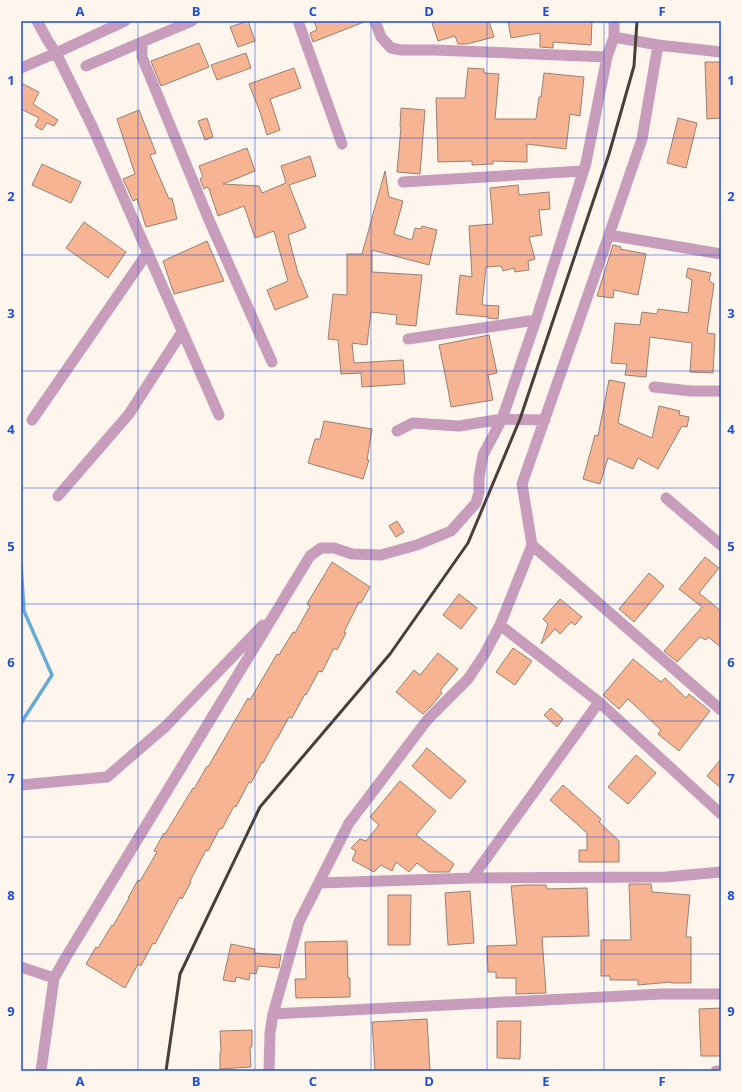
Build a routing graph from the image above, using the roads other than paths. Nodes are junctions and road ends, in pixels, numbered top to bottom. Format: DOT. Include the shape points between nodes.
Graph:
graph roads {
  1 [pos="37,21"];
  2 [pos="125,21"];
  3 [pos="192,21"];
  4 [pos="298,21"];
  5 [pos="375,21"];
  6 [pos="614,21"];
  7 [pos="614,37"];
  8 [pos="142,42"];
  9 [pos="658,45"];
  10 [pos="721,52"];
  11 [pos="56,53"];
  12 [pos="607,57"];
  13 [pos="86,66"];
  14 [pos="21,68"];
  15 [pos="342,144"];
  16 [pos="583,171"];
  17 [pos="403,182"];
  18 [pos="609,235"];
  19 [pos="148,252"];
  20 [pos="721,254"];
  21 [pos="536,320"];
  22 [pos="182,332"];
  23 [pos="408,339"];
  24 [pos="272,362"];
  25 [pos="654,387"];
  26 [pos="721,391"];
  27 [pos="219,415"];
  28 [pos="502,419"];
  29 [pos="32,420"];
  30 [pos="545,420"];
  31 [pos="397,431"];
  32 [pos="58,496"];
  33 [pos="666,498"];
  34 [pos="532,545"];
  35 [pos="721,545"];
  36 [pos="278,609"];
  37 [pos="500,625"];
  38 [pos="599,702"];
  39 [pos="721,710"];
  40 [pos="21,785"];
  41 [pos="721,814"];
  42 [pos="721,872"];
  43 [pos="472,878"];
  44 [pos="319,883"];
  45 [pos="21,967"];
  46 [pos="54,978"];
  47 [pos="721,994"];
  48 [pos="273,1014"];
  49 [pos="41,1071"];
  50 [pos="269,1071"];
  51 [pos="716,1071"];
  52 [pos="721,1071"];
  1 -- 11 [label="street"];
  2 -- 11 [label="street"];
  3 -- 8 [label="street"];
  4 -- 15 [label="street"];
  5 -- 12 [label="street" via="381,37 391,48 401,50"];
  6 -- 7 [label="street"];
  7 -- 9 [label="street"];
  7 -- 12 [label="street"];
  8 -- 13 [label="street"];
  8 -- 24 [label="street" via="142,57 208,220"];
  9 -- 10 [label="street"];
  9 -- 18 [label="street" via="642,139"];
  11 -- 14 [label="street"];
  11 -- 19 [label="street" via="92,126"];
  12 -- 16 [label="street"];
  16 -- 17 [label="street"];
  16 -- 21 [label="street"];
  18 -- 20 [label="street"];
  18 -- 30 [label="street"];
  19 -- 22 [label="street"];
  19 -- 29 [label="street"];
  21 -- 23 [label="street"];
  21 -- 28 [label="street"];
  22 -- 27 [label="street"];
  22 -- 32 [label="street" via="129,414"];
  25 -- 26 [label="street"];
  28 -- 30 [label="street"];
  28 -- 31 [label="street" via="459,426 413,423"];
  28 -- 36 [label="street" via="483,455 476,503 451,531 417,545 381,555 352,554 334,548 321,548 310,556"];
  30 -- 34 [label="street" via="522,484"];
  33 -- 35 [label="street"];
  34 -- 37 [label="street"];
  34 -- 39 [label="street"];
  36 -- 40 [label="street" via="166,726 107,777"];
  36 -- 46 [label="street"];
  37 -- 38 [label="street"];
  37 -- 44 [label="street" via="468,679 428,719 349,823"];
  38 -- 41 [label="street"];
  38 -- 43 [label="street"];
  42 -- 43 [label="street" via="666,876"];
  43 -- 44 [label="street"];
  44 -- 48 [label="street" via="299,922"];
  45 -- 46 [label="street"];
  46 -- 49 [label="street"];
  47 -- 48 [label="street" via="661,994"];
  48 -- 50 [label="street"];
  51 -- 52 [label="street"];
}
